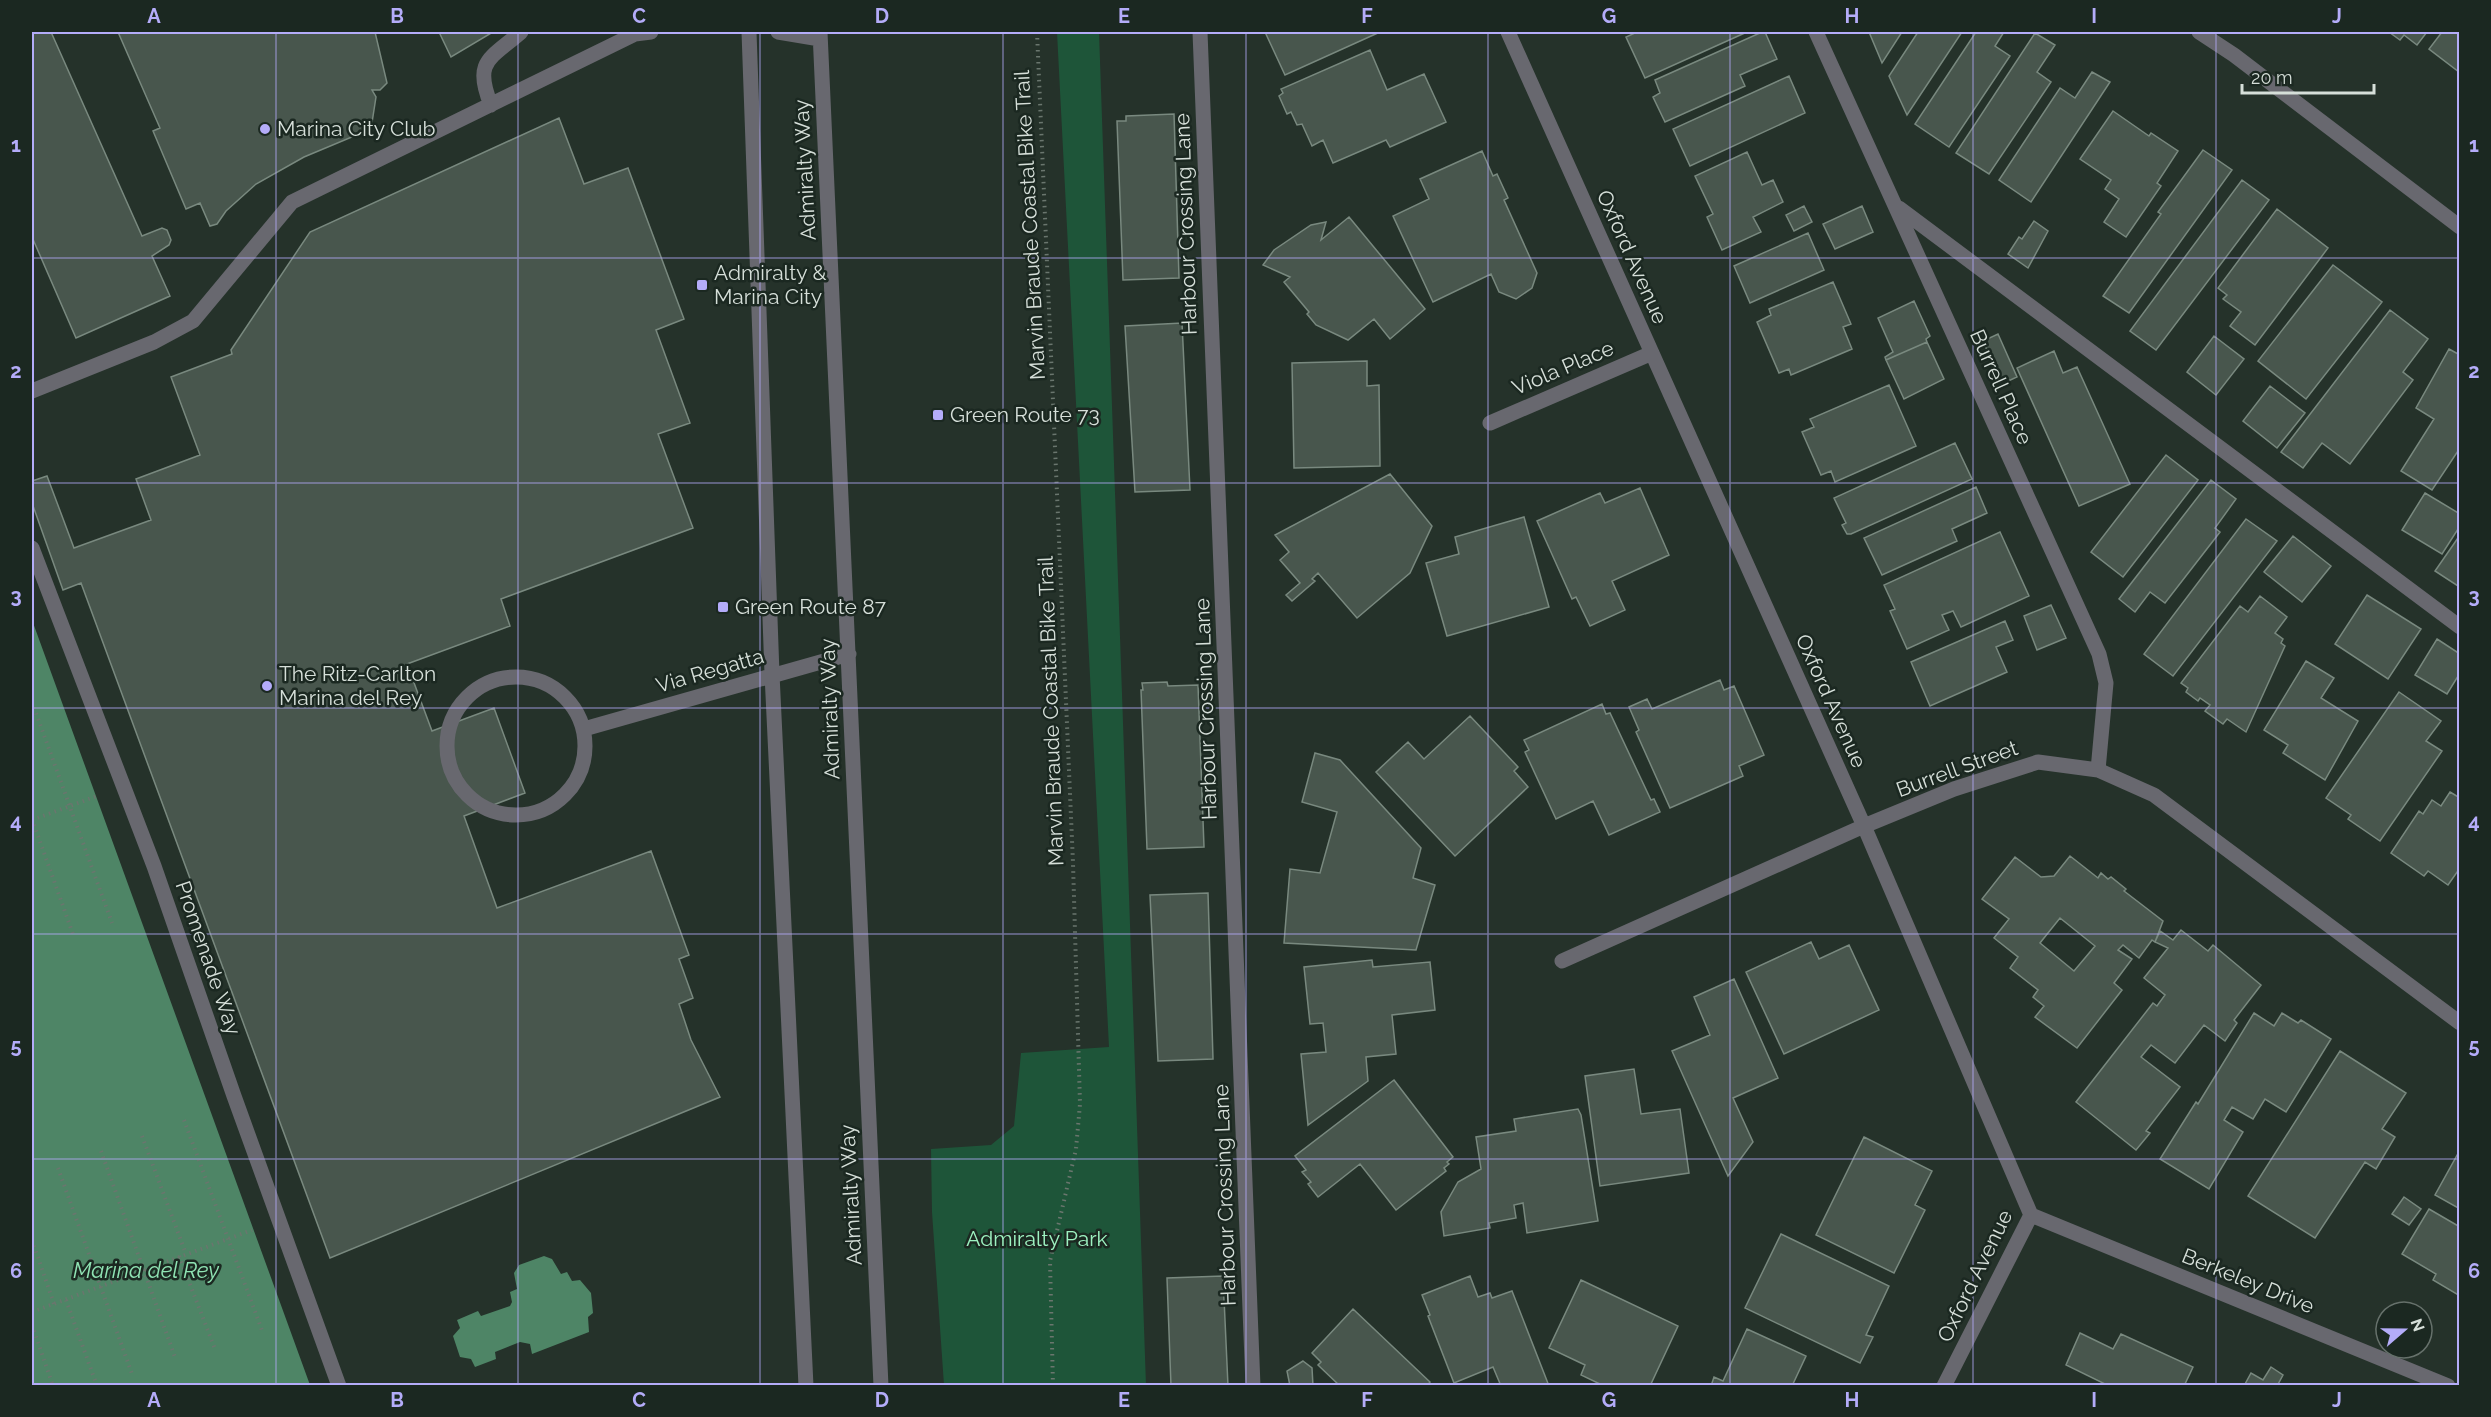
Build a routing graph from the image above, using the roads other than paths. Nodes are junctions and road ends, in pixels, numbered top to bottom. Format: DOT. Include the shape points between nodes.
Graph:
graph roads {
  1 [pos="521,32"];
  2 [pos="651,32"];
  3 [pos="748,32"];
  4 [pos="778,32"];
  5 [pos="1200,32"];
  6 [pos="1508,32"];
  7 [pos="1816,32"];
  8 [pos="2199,32"];
  9 [pos="820,35"];
  10 [pos="491,105"];
  11 [pos="1897,207"];
  12 [pos="2460,227"];
  13 [pos="1652,353"];
  14 [pos="32,391"];
  15 [pos="1490,423"];
  16 [pos="32,548"];
  17 [pos="2460,627"];
  18 [pos="849,654"];
  19 [pos="772,674"];
  20 [pos="584,729"];
  21 [pos="2098,770"];
  22 [pos="1864,826"];
  23 [pos="1562,961"];
  24 [pos="2460,1023"];
  25 [pos="2031,1215"];
  26 [pos="339,1386"];
  27 [pos="806,1386"];
  28 [pos="881,1386"];
  29 [pos="1253,1386"];
  30 [pos="1944,1386"];
  31 [pos="2448,1386"];
  1 -- 10 [label="street" via="488,60 482,72"];
  2 -- 10 [label="street" via="635,34"];
  3 -- 19 [label="street"];
  4 -- 9 [label="street"];
  5 -- 29 [label="street, Harbour Crossing Lane"];
  6 -- 13 [label="street, Oxford Avenue"];
  7 -- 11 [label="street, Burrell Place"];
  8 -- 12 [label="street"];
  9 -- 18 [label="street, Admiralty Way"];
  10 -- 14 [label="street" via="292,202 193,321 154,342"];
  11 -- 17 [label="street"];
  11 -- 21 [label="street, Burrell Place" via="2099,654 2106,683"];
  13 -- 15 [label="street, Viola Place"];
  13 -- 22 [label="street, Oxford Avenue"];
  16 -- 26 [label="street, Promenade Way" via="154,866"];
  18 -- 19 [label="street, Via Regatta"];
  18 -- 28 [label="street, Admiralty Way"];
  19 -- 20 [label="street, Via Regatta"];
  19 -- 27 [label="street"];
  20 -- 20 [label="street" via="564,697 538,680 514,677 491,681 471,694 456,712 448,735 448,759 457,781 471,798 489,810 510,816 532,814 553,806 569,792 581,772 586,751"];
  21 -- 22 [label="street, Burrell Street" via="2038,762 1954,789"];
  21 -- 24 [label="street, Burrell Street" via="2154,795"];
  22 -- 23 [label="street, Burrell Street"];
  22 -- 25 [label="street, Oxford Avenue"];
  25 -- 30 [label="street, Oxford Avenue"];
  25 -- 31 [label="street, Berkeley Drive"];
}
